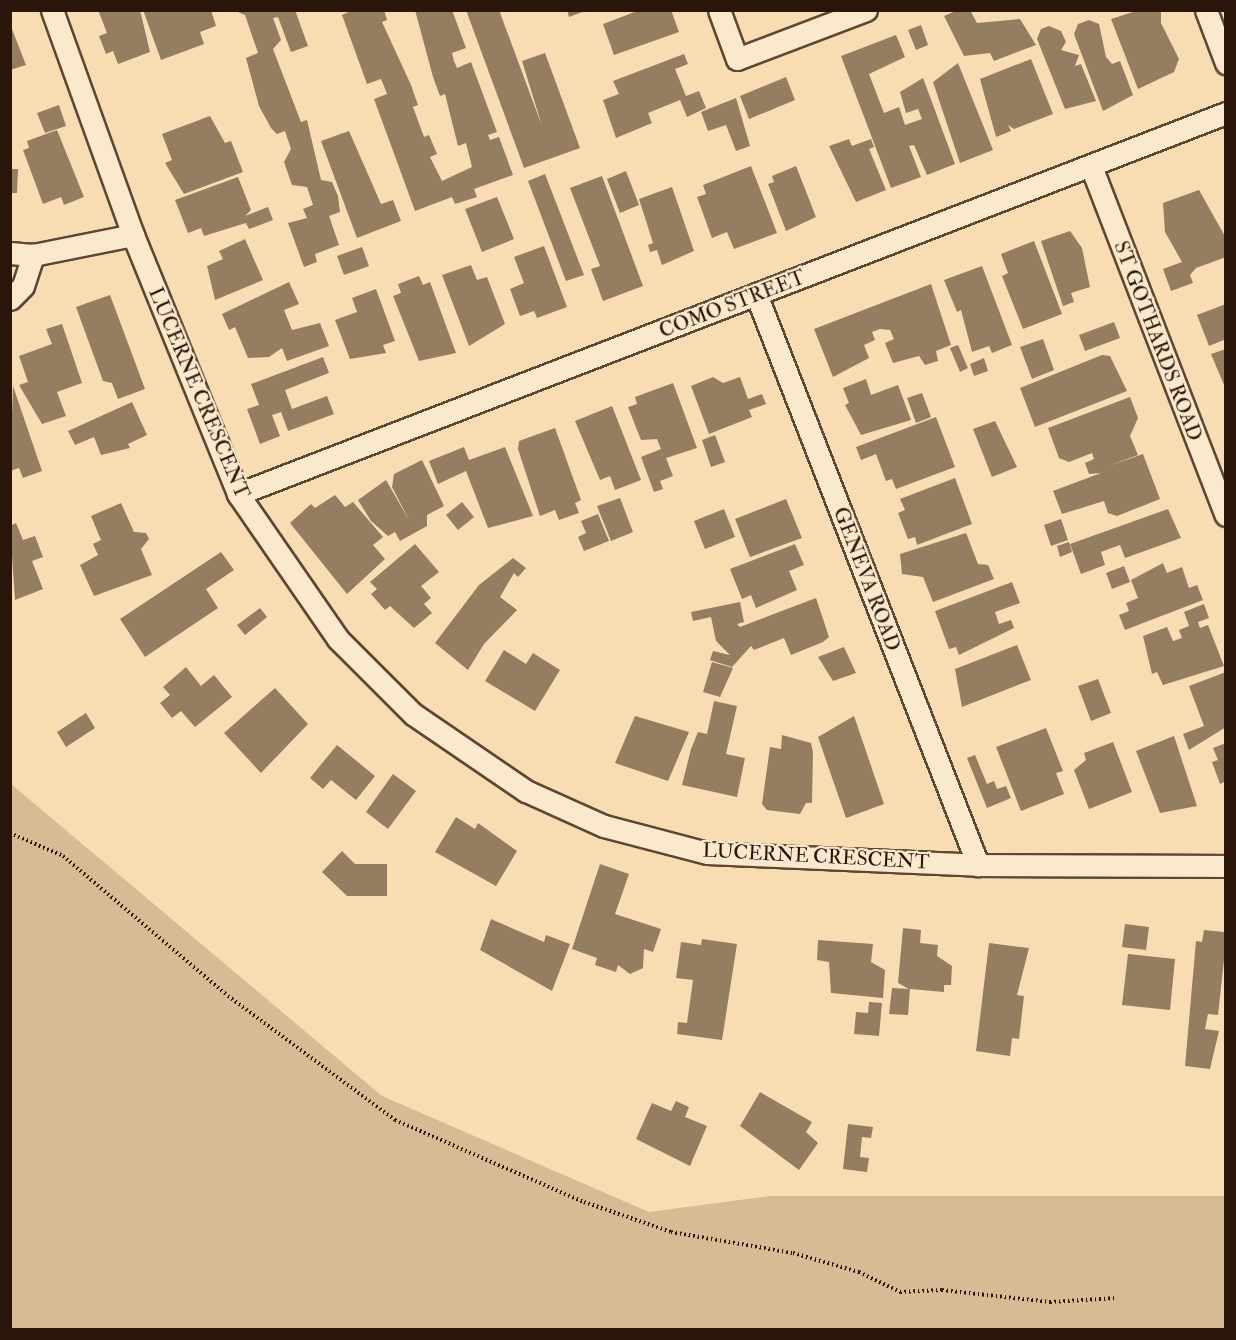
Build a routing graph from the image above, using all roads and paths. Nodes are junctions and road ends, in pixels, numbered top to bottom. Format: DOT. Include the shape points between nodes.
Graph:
graph roads {
  1 [pos="52,10"];
  2 [pos="719,10"];
  3 [pos="866,10"];
  4 [pos="1206,10"];
  5 [pos="1226,63"];
  6 [pos="1226,113"];
  7 [pos="1091,166"];
  8 [pos="134,235"];
  9 [pos="10,253"];
  10 [pos="33,255"];
  11 [pos="756,294"];
  12 [pos="10,299"];
  13 [pos="238,494"];
  14 [pos="1226,515"];
  15 [pos="10,833"];
  16 [pos="978,865"];
  17 [pos="1226,866"];
  18 [pos="1117,1298"];
  1 -- 8 [label="street, LUCERNE CRESCENT"];
  2 -- 3 [label="street" via="737,59"];
  4 -- 5 [label="street"];
  6 -- 7 [label="street, COMO STREET"];
  7 -- 11 [label="street, COMO STREET"];
  7 -- 14 [label="street, ST GOTHARDS ROAD"];
  8 -- 10 [label="street"];
  8 -- 13 [label="street, LUCERNE CRESCENT"];
  9 -- 10 [label="street"];
  10 -- 12 [label="street" via="23,285"];
  11 -- 13 [label="street, COMO STREET"];
  11 -- 16 [label="street, GENEVA ROAD"];
  13 -- 16 [label="street, LUCERNE CRESCENT" via="338,639 413,714 526,791 604,826 707,853"];
  15 -- 18 [label="path" via="63,856 228,996 395,1120 584,1202 671,1232 793,1253 859,1272 900,1292 942,1290 1050,1302"];
  16 -- 17 [label="street, LUCERNE CRESCENT"];
}
